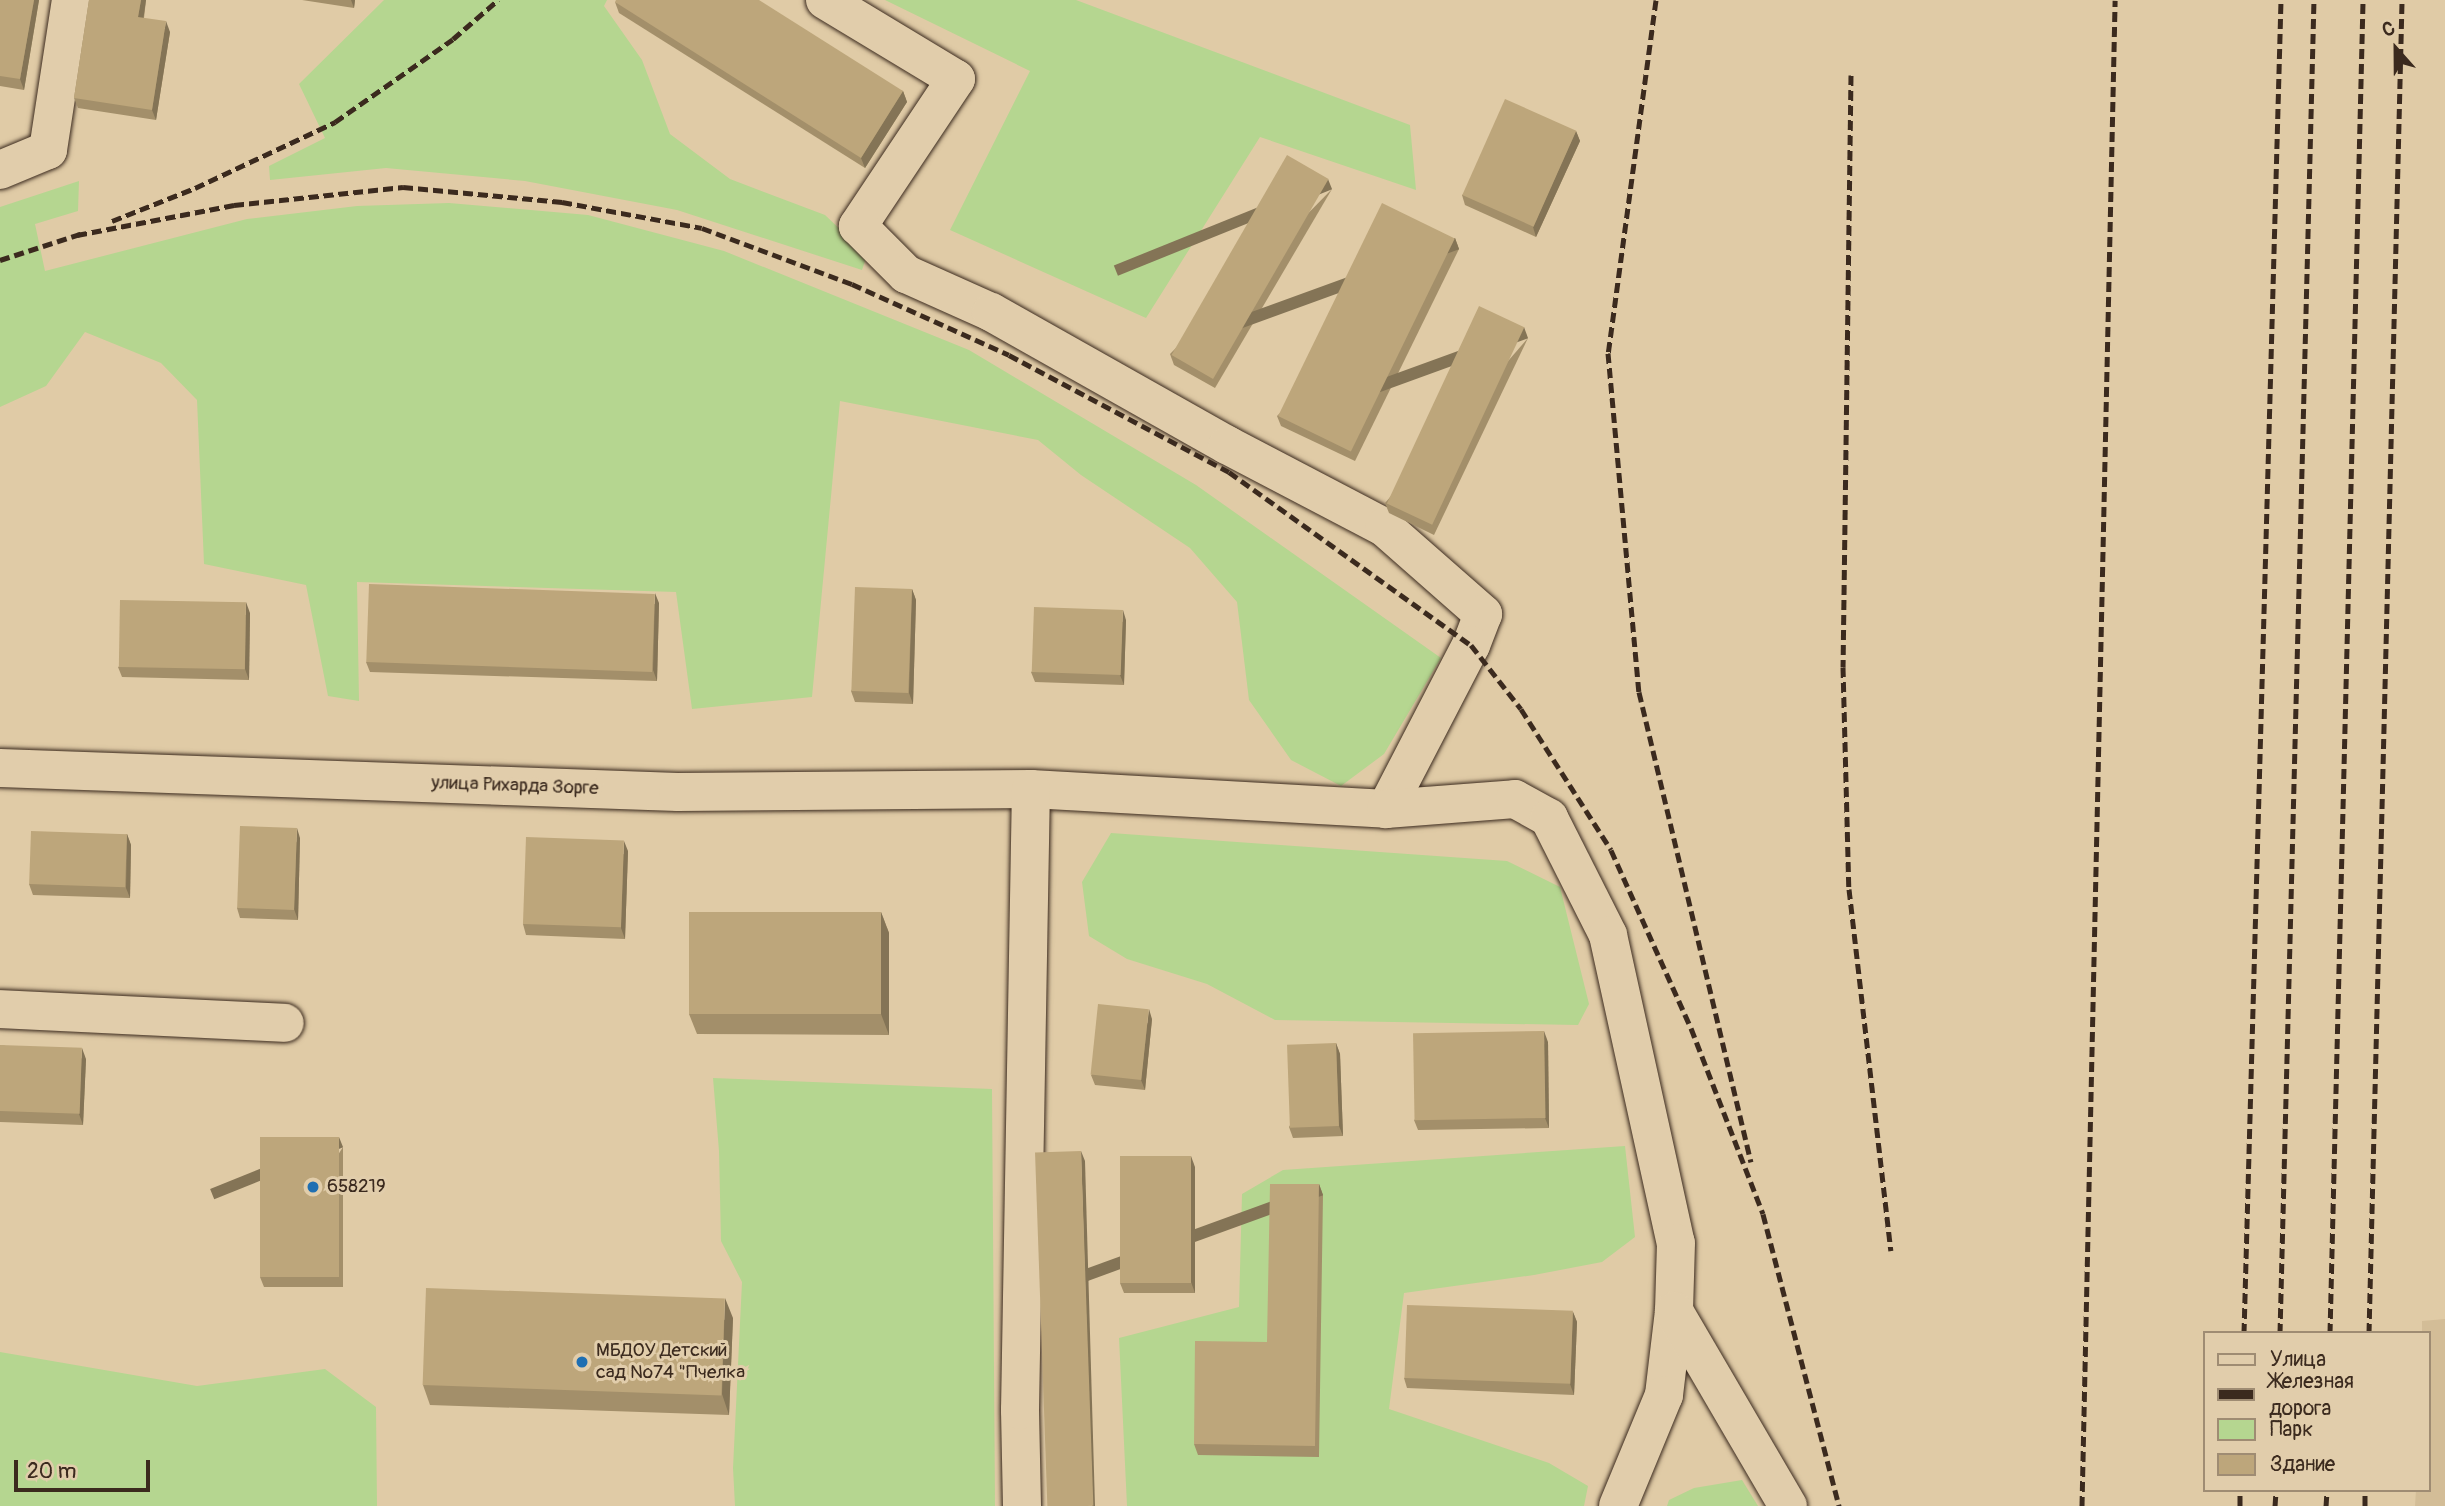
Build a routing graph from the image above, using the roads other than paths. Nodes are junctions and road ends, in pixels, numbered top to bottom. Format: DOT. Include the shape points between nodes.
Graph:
graph roads {
  1 [pos="71,0"];
  2 [pos="825,0"];
  3 [pos="0,170"];
  4 [pos="0,768"];
  5 [pos="1031,789"];
  6 [pos="1386,810"];
  7 [pos="0,1009"];
  8 [pos="285,1023"];
  9 [pos="1674,1311"];
  10 [pos="1022,1506"];
  11 [pos="1618,1506"];
  12 [pos="1788,1506"];
  1 -- 3 [label="street" via="48,150"];
  2 -- 6 [label="street" via="956,79 858,226 906,274 991,312 1227,446 1384,527 1483,614"];
  4 -- 5 [label="street, улица Рихарда Зорге" via="678,792"];
  5 -- 6 [label="street, улица Рихарда Зорге"];
  5 -- 10 [label="street"];
  6 -- 9 [label="street, улица Рихарда Зорге" via="1515,799 1549,818 1608,935 1676,1244"];
  7 -- 8 [label="street"];
  9 -- 11 [label="street, улица Рихарда Зорге" via="1664,1395"];
  9 -- 12 [label="street"];
}
